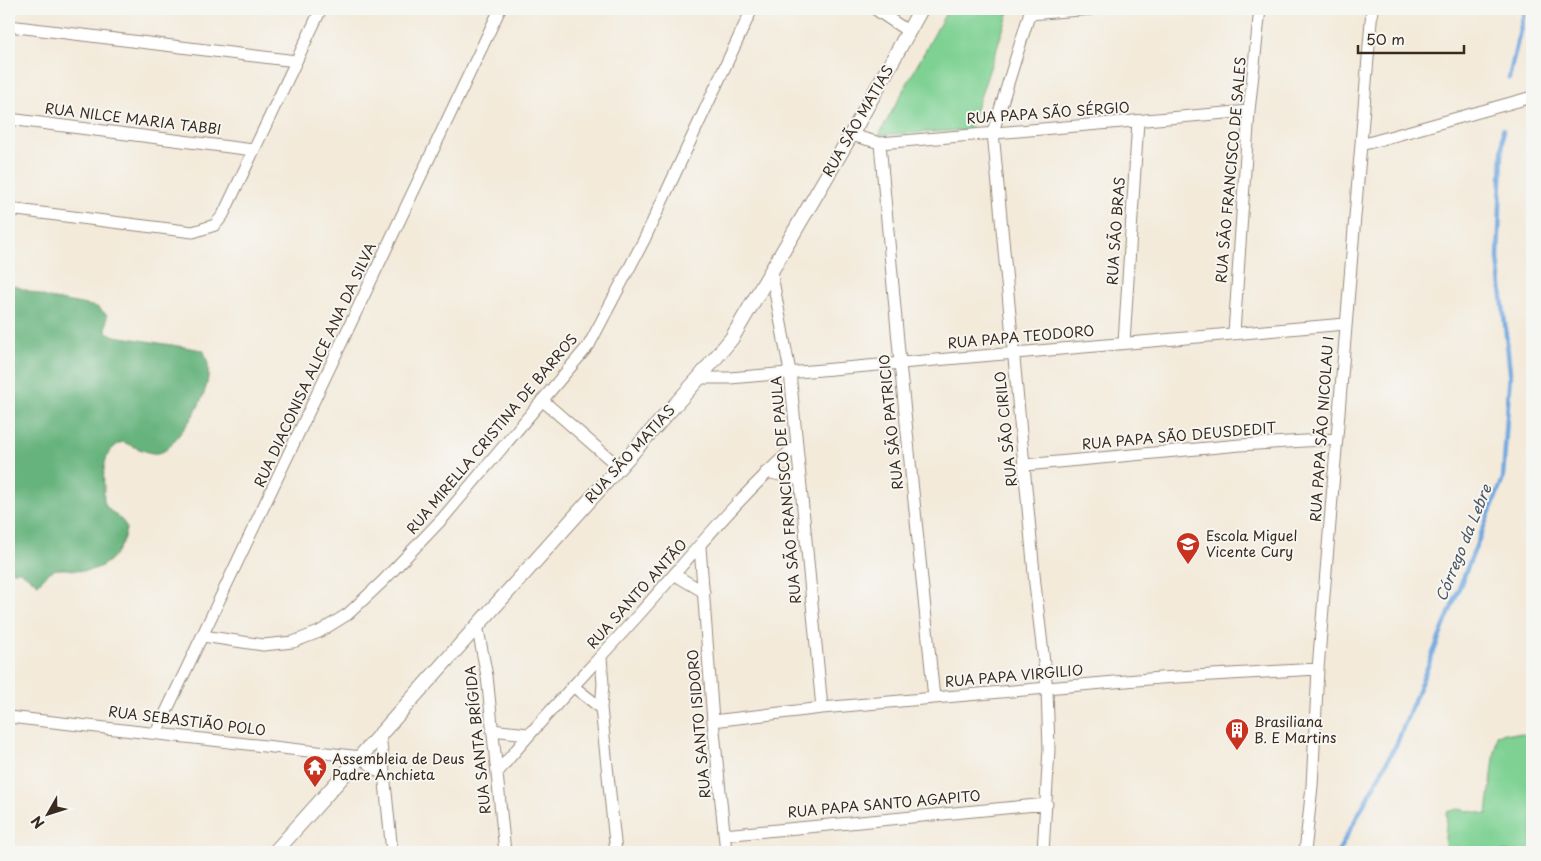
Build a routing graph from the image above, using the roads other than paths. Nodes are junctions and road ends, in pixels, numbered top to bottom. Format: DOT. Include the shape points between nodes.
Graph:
graph roads {
  1 [pos="321,9"];
  2 [pos="500,9"];
  3 [pos="752,9"];
  4 [pos="874,9"];
  5 [pos="922,9"];
  6 [pos="1092,9"];
  7 [pos="1260,9"];
  8 [pos="1372,9"];
  9 [pos="1030,12"];
  10 [pos="9,26"];
  11 [pos="909,32"];
  12 [pos="296,61"];
  13 [pos="1532,97"];
  14 [pos="1249,111"];
  15 [pos="9,119"];
  16 [pos="1138,121"];
  17 [pos="993,132"];
  18 [pos="851,135"];
  19 [pos="880,143"];
  20 [pos="1361,145"];
  21 [pos="253,150"];
  22 [pos="9,209"];
  23 [pos="771,270"];
  24 [pos="1345,324"];
  25 [pos="1234,334"];
  26 [pos="1124,343"];
  27 [pos="1013,352"];
  28 [pos="900,363"];
  29 [pos="790,372"];
  30 [pos="699,378"];
  31 [pos="542,400"];
  32 [pos="1337,439"];
  33 [pos="796,446"];
  34 [pos="1025,465"];
  35 [pos="619,467"];
  36 [pos="766,472"];
  37 [pos="799,479"];
  38 [pos="700,547"];
  39 [pos="674,575"];
  40 [pos="704,592"];
  41 [pos="477,625"];
  42 [pos="203,636"];
  43 [pos="601,657"];
  44 [pos="1318,669"];
  45 [pos="574,687"];
  46 [pos="1047,689"];
  47 [pos="934,698"];
  48 [pos="601,708"];
  49 [pos="822,708"];
  50 [pos="9,717"];
  51 [pos="713,721"];
  52 [pos="492,730"];
  53 [pos="156,733"];
  54 [pos="380,733"];
  55 [pos="528,734"];
  56 [pos="361,757"];
  57 [pos="497,773"];
  58 [pos="383,775"];
  59 [pos="1047,804"];
  60 [pos="724,835"];
  61 [pos="280,850"];
  62 [pos="392,852"];
  63 [pos="505,852"];
  64 [pos="616,852"];
  65 [pos="726,852"];
  66 [pos="1044,852"];
  67 [pos="1305,852"];
  1 -- 12 [label="street"];
  2 -- 42 [label="street, RUA DIACONISA ALICE ANA DA SILVA"];
  3 -- 31 [label="street, RUA MIRELLA CRISTINA DE BARROS" via="603,321 589,345"];
  4 -- 11 [label="street"];
  5 -- 11 [label="street, RUA SÃO MATIAS"];
  6 -- 9 [label="street"];
  7 -- 14 [label="street, RUA SÃO FRANCISCO DE SALES"];
  8 -- 20 [label="street, RUA PAPA SÃO NICOLAU I"];
  9 -- 17 [label="street, RUA SÃO CIRILO"];
  10 -- 12 [label="street"];
  11 -- 18 [label="street, RUA SÃO MATIAS"];
  12 -- 21 [label="street"];
  13 -- 20 [label="street"];
  14 -- 16 [label="street, RUA PAPA SÃO SÉRGIO"];
  14 -- 25 [label="street, RUA SÃO FRANCISCO DE SALES"];
  15 -- 21 [label="street, RUA NILCE MARIA TABBI"];
  16 -- 17 [label="street, RUA PAPA SÃO SÉRGIO"];
  16 -- 26 [label="street, RUA SÃO BRAS"];
  17 -- 19 [label="street, RUA PAPA SÃO SÉRGIO"];
  17 -- 27 [label="street, RUA SÃO CIRILO"];
  18 -- 19 [label="street, RUA PAPA SÃO SÉRGIO"];
  18 -- 23 [label="street, RUA SÃO MATIAS"];
  19 -- 28 [label="street, RUA SÃO PATRICIO"];
  20 -- 24 [label="street, RUA PAPA SÃO NICOLAU I"];
  21 -- 22 [label="street" via="223,214 215,224 193,232"];
  23 -- 29 [label="street, RUA SÃO FRANCISCO DE PAULA"];
  23 -- 30 [label="street, RUA SÃO MATIAS" via="732,338"];
  24 -- 25 [label="street, RUA PAPA TEODORO"];
  24 -- 32 [label="street, RUA PAPA SÃO NICOLAU I"];
  25 -- 26 [label="street, RUA PAPA TEODORO"];
  26 -- 27 [label="street, RUA PAPA TEODORO"];
  27 -- 28 [label="street, RUA PAPA TEODORO"];
  27 -- 34 [label="street, RUA SÃO CIRILO"];
  28 -- 29 [label="street, RUA PAPA TEODORO"];
  28 -- 47 [label="street, RUA SÃO PATRICIO"];
  29 -- 30 [label="street, RUA PAPA TEODORO"];
  29 -- 33 [label="street, RUA SÃO FRANCISCO DE PAULA"];
  30 -- 35 [label="street, RUA SÃO MATIAS"];
  31 -- 35 [label="street"];
  31 -- 42 [label="street, RUA MIRELLA CRISTINA DE BARROS" via="442,518 348,614 319,632 293,642 262,645"];
  32 -- 34 [label="street, RUA PAPA SÃO DEUSDEDIT"];
  32 -- 44 [label="street, RUA PAPA SÃO NICOLAU I"];
  33 -- 36 [label="street, RUA SANTO ANTÃO"];
  33 -- 37 [label="street, RUA SÃO FRANCISCO DE PAULA"];
  34 -- 46 [label="street, RUA SÃO CIRILO"];
  35 -- 41 [label="street, RUA SÃO MATIAS"];
  36 -- 37 [label="street"];
  36 -- 38 [label="street, RUA SANTO ANTÃO"];
  37 -- 49 [label="street, RUA SÃO FRANCISCO DE PAULA"];
  38 -- 39 [label="street, RUA SANTO ANTÃO"];
  38 -- 40 [label="street, RUA SANTO ISIDORO"];
  39 -- 40 [label="street"];
  39 -- 43 [label="street, RUA SANTO ANTÃO"];
  40 -- 51 [label="street, RUA SANTO ISIDORO"];
  41 -- 52 [label="street, RUA SANTA BRÍGIDA" via="483,649"];
  41 -- 54 [label="street, RUA SÃO MATIAS"];
  42 -- 53 [label="street, RUA DIACONISA ALICE ANA DA SILVA"];
  43 -- 45 [label="street, RUA SANTO ANTÃO"];
  43 -- 48 [label="street"];
  44 -- 46 [label="street, RUA PAPA VIRGILIO" via="1160,678"];
  44 -- 67 [label="street, RUA PAPA SÃO NICOLAU I"];
  45 -- 48 [label="street"];
  45 -- 55 [label="street, RUA SANTO ANTÃO"];
  46 -- 47 [label="street, RUA PAPA VIRGILIO"];
  46 -- 59 [label="street, RUA SÃO CIRILO"];
  47 -- 49 [label="street, RUA PAPA VIRGILIO"];
  48 -- 64 [label="street"];
  49 -- 51 [label="street, RUA PAPA VIRGILIO"];
  50 -- 53 [label="street, RUA SEBASTIÃO POLO"];
  51 -- 60 [label="street, RUA SANTO ISIDORO"];
  52 -- 55 [label="street"];
  52 -- 57 [label="street, RUA SANTA BRÍGIDA"];
  53 -- 56 [label="street, RUA SEBASTIÃO POLO"];
  54 -- 56 [label="street, RUA SÃO MATIAS"];
  54 -- 58 [label="street"];
  55 -- 57 [label="street, RUA SANTO ANTÃO"];
  56 -- 58 [label="street"];
  56 -- 61 [label="street, RUA SÃO MATIAS"];
  57 -- 63 [label="street, RUA SANTA BRÍGIDA"];
  58 -- 62 [label="street"];
  59 -- 60 [label="street, RUA PAPA SANTO AGAPITO"];
  59 -- 66 [label="street, RUA SÃO CIRILO"];
  60 -- 65 [label="street, RUA SANTO ISIDORO"];
}
